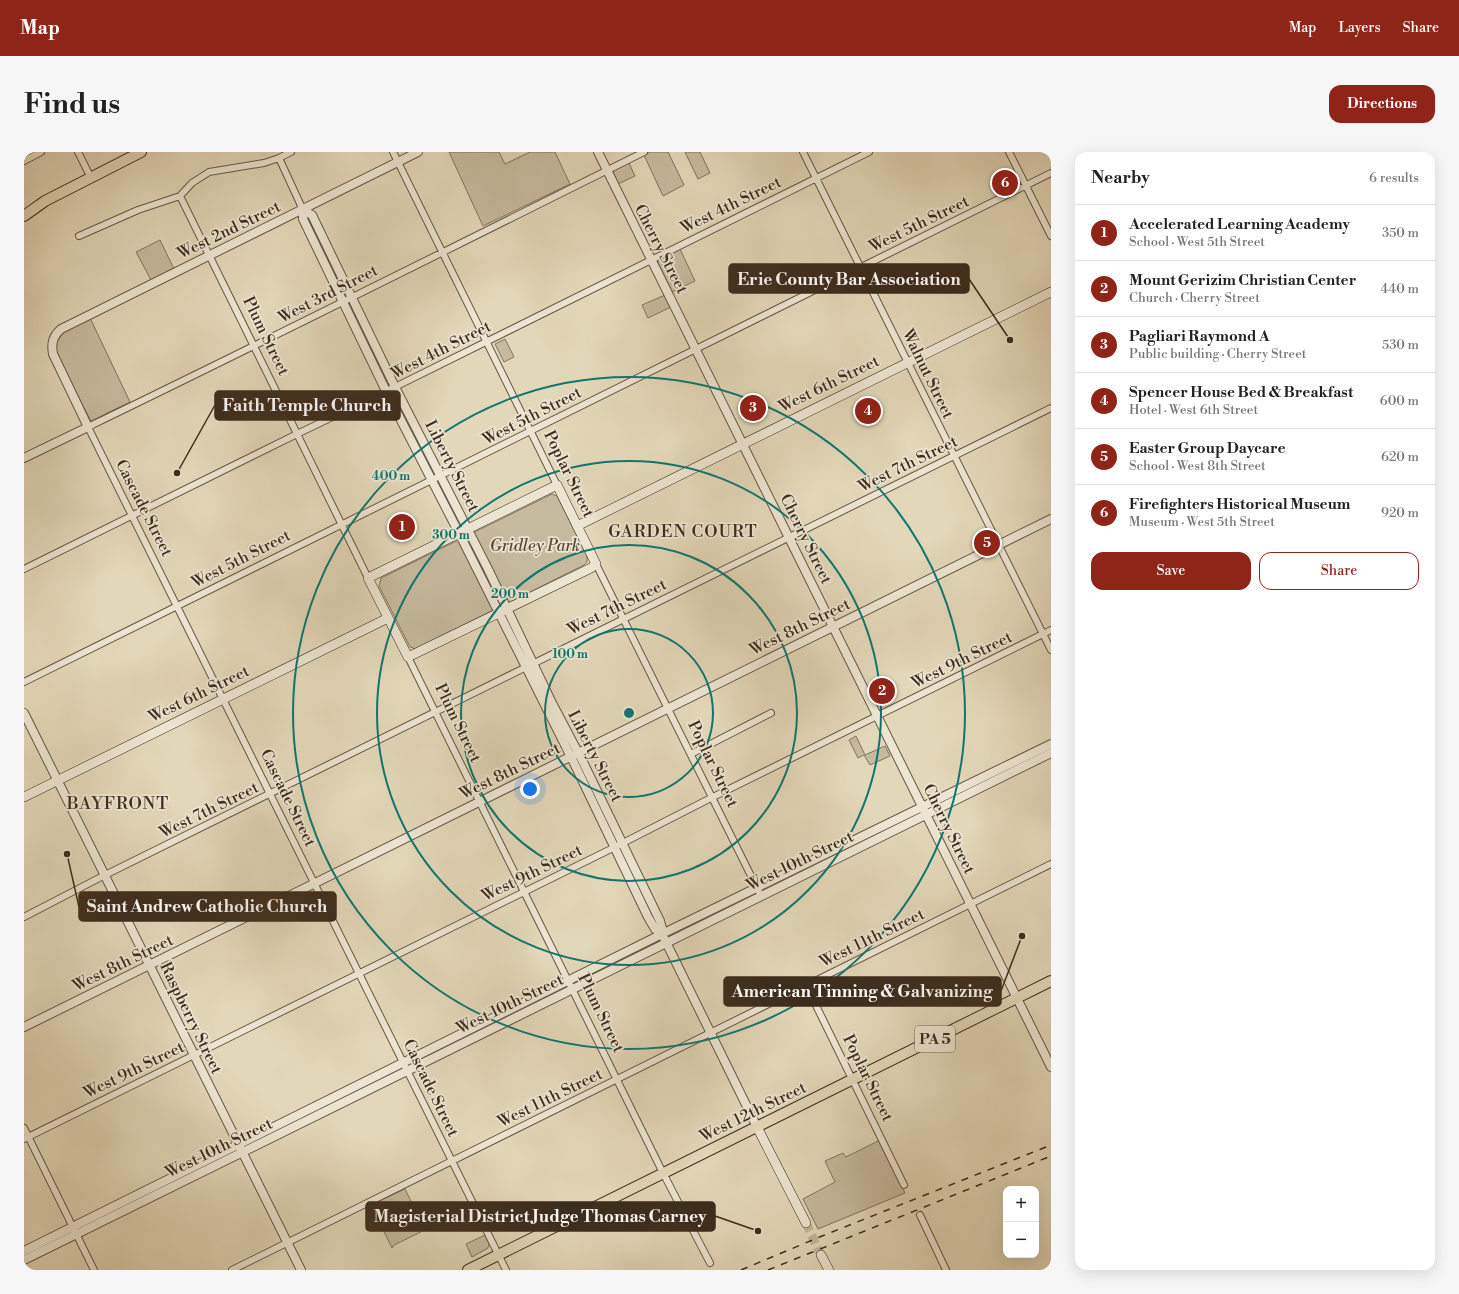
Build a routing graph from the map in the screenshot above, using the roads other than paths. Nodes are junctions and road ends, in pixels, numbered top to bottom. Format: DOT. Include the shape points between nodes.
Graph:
graph roads {
  1 [pos="41,152"];
  2 [pos="78,152"];
  3 [pos="141,152"];
  4 [pos="291,152"];
  5 [pos="393,152"];
  6 [pos="418,152"];
  7 [pos="598,152"];
  8 [pos="644,152"];
  9 [pos="803,152"];
  10 [pos="869,152"];
  11 [pos="1009,152"];
  12 [pos="279,158"];
  13 [pos="24,161"];
  14 [pos="398,162"];
  15 [pos="607,170"];
  16 [pos="1051,173"];
  17 [pos="91,178"];
  18 [pos="816,178"];
  19 [pos="1026,186"];
  20 [pos="180,196"];
  21 [pos="303,210"];
  22 [pos="24,216"];
  23 [pos="79,236"];
  24 [pos="1051,236"];
  25 [pos="442,252"];
  26 [pos="210,255"];
  27 [pos="651,259"];
  28 [pos="861,267"];
  29 [pos="1051,292"];
  30 [pos="352,298"];
  31 [pos="344,302"];
  32 [pos="53,337"];
  33 [pos="486,341"];
  34 [pos="254,347"];
  35 [pos="696,349"];
  36 [pos="907,362"];
  37 [pos="395,387"];
  38 [pos="386,391"];
  39 [pos="1051,408"];
  40 [pos="88,427"];
  41 [pos="530,431"];
  42 [pos="297,434"];
  43 [pos="742,444"];
  44 [pos="954,455"];
  45 [pos="24,458"];
  46 [pos="440,477"];
  47 [pos="432,481"];
  48 [pos="557,485"];
  49 [pos="133,516"];
  50 [pos="1051,519"];
  51 [pos="342,523"];
  52 [pos="577,526"];
  53 [pos="463,532"];
  54 [pos="789,537"];
  55 [pos="999,545"];
  56 [pos="596,564"];
  57 [pos="24,569"];
  58 [pos="368,578"];
  59 [pos="177,606"];
  60 [pos="503,611"];
  61 [pos="388,618"];
  62 [pos="624,618"];
  63 [pos="834,626"];
  64 [pos="1051,630"];
  65 [pos="1043,634"];
  66 [pos="1051,650"];
  67 [pos="408,657"];
  68 [pos="530,665"];
  69 [pos="24,682"];
  70 [pos="223,699"];
  71 [pos="668,709"];
  72 [pos="436,712"];
  73 [pos="24,713"];
  74 [pos="771,713"];
  75 [pos="878,716"];
  76 [pos="1051,744"];
  77 [pos="1051,753"];
  78 [pos="691,754"];
  79 [pos="574,755"];
  80 [pos="1007,769"];
  81 [pos="58,780"];
  82 [pos="270,794"];
  83 [pos="24,797"];
  84 [pos="713,798"];
  85 [pos="480,802"];
  86 [pos="924,810"];
  87 [pos="618,846"];
  88 [pos="842,851"];
  89 [pos="1051,864"];
  90 [pos="105,876"];
  91 [pos="315,884"];
  92 [pos="757,888"];
  93 [pos="524,891"];
  94 [pos="761,896"];
  95 [pos="971,904"];
  96 [pos="24,917"];
  97 [pos="662,934"];
  98 [pos="666,942"];
  99 [pos="149,965"];
  100 [pos="359,974"];
  101 [pos="568,980"];
  102 [pos="1051,982"];
  103 [pos="806,985"];
  104 [pos="573,989"];
  105 [pos="1017,998"];
  106 [pos="486,1021"];
  107 [pos="24,1027"];
  108 [pos="490,1029"];
  109 [pos="710,1033"];
  110 [pos="194,1054"];
  111 [pos="403,1063"];
  112 [pos="1051,1067"];
  113 [pos="407,1071"];
  114 [pos="617,1079"];
  115 [pos="852,1080"];
  116 [pos="347,1096"];
  117 [pos="757,1127"];
  118 [pos="24,1128"];
  119 [pos="26,1138"];
  120 [pos="240,1149"];
  121 [pos="452,1161"];
  122 [pos="664,1173"];
  123 [pos="904,1185"];
  124 [pos="156,1186"];
  125 [pos="160,1193"];
  126 [pos="920,1215"];
  127 [pos="806,1223"];
  128 [pos="73,1226"];
  129 [pos="77,1234"];
  130 [pos="287,1242"];
  131 [pos="24,1251"];
  132 [pos="498,1255"];
  133 [pos="821,1255"];
  134 [pos="24,1260"];
  135 [pos="710,1263"];
  136 [pos="94,1270"];
  137 [pos="232,1270"];
  138 [pos="300,1270"];
  139 [pos="468,1270"];
  140 [pos="506,1270"];
  141 [pos="829,1270"];
  142 [pos="946,1270"];
  1 -- 13 [label="street"];
  2 -- 17 [label="street"];
  3 -- 17 [label="main road"];
  4 -- 12 [label="street"];
  5 -- 14 [label="street, Poplar Street"];
  6 -- 14 [label="street, West 2nd Street"];
  7 -- 15 [label="street, Cherry Street"];
  8 -- 15 [label="street, West 3rd Street"];
  9 -- 18 [label="street, Walnut Street"];
  10 -- 18 [label="street, West 4th Street"];
  11 -- 19 [label="street"];
  12 -- 20 [label="street" via="250,166 209,172 192,183"];
  12 -- 21 [label="street, Liberty Street"];
  14 -- 21 [label="street, West 2nd Street"];
  14 -- 25 [label="street, Poplar Street"];
  15 -- 25 [label="street, West 3rd Street"];
  15 -- 27 [label="street, Cherry Street"];
  16 -- 19 [label="street, West 5th Street"];
  17 -- 22 [label="main road" via="45,201"];
  18 -- 27 [label="street, West 4th Street"];
  18 -- 28 [label="street, Walnut Street"];
  19 -- 24 [label="street"];
  19 -- 28 [label="street, West 5th Street"];
  20 -- 23 [label="street" via="138,210"];
  20 -- 26 [label="street, Plum Street"];
  21 -- 26 [label="street, West 2nd Street"];
  21 -- 30 [label="street, Liberty Street" via="312,215"];
  21 -- 31 [label="street, Liberty Street" via="303,219"];
  25 -- 30 [label="street, West 3rd Street"];
  25 -- 33 [label="street, Poplar Street"];
  26 -- 32 [label="street, West 2nd Street" via="67,326"];
  26 -- 34 [label="street, Plum Street"];
  27 -- 33 [label="street, West 4th Street"];
  27 -- 35 [label="street, Cherry Street"];
  28 -- 35 [label="street, West 5th Street"];
  28 -- 36 [label="street, Walnut Street"];
  29 -- 36 [label="main road, West 6th Street"];
  30 -- 31 [label="street, West 3rd Street"];
  30 -- 37 [label="street, Liberty Street"];
  31 -- 34 [label="street, West 3rd Street"];
  31 -- 38 [label="street, Liberty Street"];
  32 -- 40 [label="street, Cascade Street" via="54,357"];
  33 -- 37 [label="street, West 4th Street"];
  33 -- 41 [label="street, Poplar Street"];
  34 -- 40 [label="street, West 3rd Street"];
  34 -- 42 [label="street, Plum Street"];
  35 -- 41 [label="street, West 5th Street"];
  35 -- 43 [label="street, Cherry Street"];
  36 -- 43 [label="main road, West 6th Street"];
  36 -- 44 [label="street, Walnut Street"];
  37 -- 38 [label="street, West 4th Street"];
  37 -- 46 [label="street, Liberty Street"];
  38 -- 42 [label="street, West 4th Street"];
  38 -- 47 [label="street, Liberty Street"];
  39 -- 44 [label="street, West 7th Street"];
  40 -- 45 [label="street, West 3rd Street"];
  40 -- 49 [label="street, Cascade Street"];
  41 -- 46 [label="street, West 5th Street"];
  41 -- 48 [label="street, Poplar Street"];
  42 -- 49 [label="street, West 4th Street"];
  42 -- 51 [label="street, Plum Street"];
  43 -- 52 [label="main road, West 6th Street"];
  43 -- 54 [label="street, Cherry Street"];
  44 -- 54 [label="street, West 7th Street"];
  44 -- 55 [label="street, Walnut Street"];
  46 -- 47 [label="street, West 5th Street"];
  46 -- 53 [label="street, Liberty Street"];
  47 -- 51 [label="street, West 5th Street"];
  47 -- 53 [label="street, Liberty Street"];
  48 -- 52 [label="main road, Poplar Street"];
  48 -- 53 [label="main road"];
  49 -- 57 [label="street, West 4th Street"];
  49 -- 59 [label="street, Cascade Street"];
  50 -- 55 [label="street, West 8th Street"];
  51 -- 58 [label="street, Plum Street"];
  51 -- 59 [label="street, West 5th Street"];
  52 -- 56 [label="main road, Poplar Street"];
  53 -- 58 [label="main road"];
  53 -- 60 [label="street, Liberty Street"];
  54 -- 62 [label="street, West 7th Street"];
  54 -- 63 [label="street, Cherry Street"];
  55 -- 63 [label="street, West 8th Street"];
  55 -- 65 [label="street, Walnut Street"];
  56 -- 60 [label="main road"];
  56 -- 62 [label="street, Poplar Street"];
  58 -- 61 [label="main road, Plum Street"];
  59 -- 69 [label="street, West 5th Street"];
  59 -- 70 [label="street, Cascade Street"];
  60 -- 67 [label="main road"];
  60 -- 68 [label="street, Liberty Street"];
  61 -- 67 [label="main road, Plum Street"];
  61 -- 70 [label="main road, West 6th Street"];
  62 -- 68 [label="street, West 7th Street"];
  62 -- 71 [label="street, Poplar Street"];
  63 -- 71 [label="street, West 8th Street"];
  63 -- 75 [label="street, Cherry Street"];
  64 -- 65 [label="street, West 9th Street"];
  65 -- 66 [label="street, Walnut Street"];
  65 -- 75 [label="street, West 9th Street"];
  67 -- 72 [label="street, Plum Street"];
  68 -- 72 [label="street, West 7th Street"];
  68 -- 79 [label="street, Liberty Street" via="551,701"];
  70 -- 81 [label="main road, West 6th Street"];
  70 -- 82 [label="street, Cascade Street"];
  71 -- 78 [label="street, Poplar Street"];
  71 -- 79 [label="street, West 8th Street"];
  72 -- 82 [label="street, West 7th Street"];
  72 -- 85 [label="street, Plum Street"];
  73 -- 81 [label="street, Raspberry Street"];
  74 -- 78 [label="street"];
  75 -- 84 [label="street, West 9th Street"];
  75 -- 86 [label="street, Cherry Street"];
  76 -- 80 [label="street, West 10th Street"];
  77 -- 80 [label="street, West 10th Street"];
  78 -- 84 [label="street, Poplar Street"];
  79 -- 85 [label="street, West 8th Street"];
  79 -- 87 [label="street, Liberty Street"];
  80 -- 86 [label="street, West 10th Street"];
  81 -- 83 [label="main road, West 6th Street"];
  81 -- 90 [label="street, Raspberry Street"];
  82 -- 90 [label="street, West 7th Street"];
  82 -- 91 [label="street, Cascade Street"];
  84 -- 87 [label="street, West 9th Street"];
  84 -- 92 [label="street, Poplar Street"];
  85 -- 91 [label="street, West 8th Street"];
  85 -- 93 [label="street, Plum Street"];
  86 -- 88 [label="street, West 10th Street"];
  86 -- 95 [label="street, Cherry Street"];
  87 -- 93 [label="street, West 9th Street"];
  87 -- 97 [label="street, Liberty Street" via="654,928"];
  88 -- 92 [label="street, West 10th Street"];
  88 -- 94 [label="street, West 10th Street"];
  89 -- 95 [label="street, West 11th Street"];
  90 -- 96 [label="street, West 7th Street"];
  90 -- 99 [label="street, Raspberry Street"];
  91 -- 99 [label="street, West 8th Street"];
  91 -- 100 [label="street, Cascade Street"];
  92 -- 94 [label="street, Poplar Street"];
  92 -- 97 [label="street, West 10th Street"];
  93 -- 100 [label="street, West 9th Street"];
  93 -- 101 [label="street, Plum Street"];
  94 -- 98 [label="street, West 10th Street"];
  95 -- 103 [label="street, West 11th Street"];
  95 -- 105 [label="street, Cherry Street"];
  97 -- 98 [label="street, Liberty Street"];
  97 -- 101 [label="street, West 10th Street"];
  98 -- 104 [label="street, West 10th Street"];
  98 -- 109 [label="street, Liberty Street"];
  99 -- 107 [label="street, West 8th Street"];
  99 -- 110 [label="street, Raspberry Street"];
  100 -- 110 [label="street, West 9th Street"];
  100 -- 111 [label="street, Cascade Street"];
  101 -- 104 [label="street, Plum Street"];
  101 -- 106 [label="street, West 10th Street"];
  102 -- 105 [label="main road, West 12th Street / PA 5"];
  103 -- 109 [label="street, West 11th Street"];
  103 -- 115 [label="street, Poplar Street"];
  104 -- 108 [label="street, West 10th Street"];
  104 -- 114 [label="street, Plum Street"];
  105 -- 112 [label="street, Cherry Street"];
  105 -- 115 [label="main road, West 12th Street / PA 5"];
  106 -- 108 [label="street"];
  106 -- 111 [label="street, West 10th Street"];
  108 -- 113 [label="street, West 10th Street"];
  109 -- 114 [label="street, West 11th Street"];
  109 -- 117 [label="street, Liberty Street"];
  110 -- 119 [label="street, West 9th Street"];
  110 -- 120 [label="street, Raspberry Street"];
  111 -- 113 [label="street, Cascade Street"];
  111 -- 116 [label="street, West 10th Street"];
  113 -- 116 [label="street, West 10th Street"];
  113 -- 121 [label="street, Cascade Street"];
  114 -- 121 [label="street, West 11th Street"];
  114 -- 122 [label="street, Plum Street"];
  115 -- 117 [label="main road, West 12th Street / PA 5"];
  115 -- 123 [label="street, Poplar Street"];
  116 -- 120 [label="street, West 10th Street"];
  117 -- 122 [label="main road, West 12th Street / PA 5"];
  117 -- 127 [label="main road, Liberty Street"];
  118 -- 119 [label="street"];
  119 -- 128 [label="street"];
  120 -- 124 [label="street, West 10th Street"];
  120 -- 125 [label="street, West 10th Street"];
  120 -- 130 [label="street, Raspberry Street"];
  121 -- 130 [label="street, West 11th Street"];
  121 -- 132 [label="street, Cascade Street"];
  122 -- 132 [label="main road, West 12th Street / PA 5"];
  122 -- 135 [label="street, Plum Street"];
  124 -- 125 [label="street"];
  124 -- 128 [label="street, West 10th Street"];
  125 -- 129 [label="street, West 10th Street"];
  126 -- 142 [label="street"];
  128 -- 129 [label="street"];
  128 -- 131 [label="street, West 10th Street"];
  129 -- 134 [label="street, West 10th Street"];
  129 -- 136 [label="street"];
  130 -- 137 [label="street, West 11th Street"];
  130 -- 138 [label="street, Raspberry Street"];
  132 -- 139 [label="main road, West 12th Street / PA 5"];
  132 -- 140 [label="street, Cascade Street"];
  133 -- 141 [label="main road"];
}
